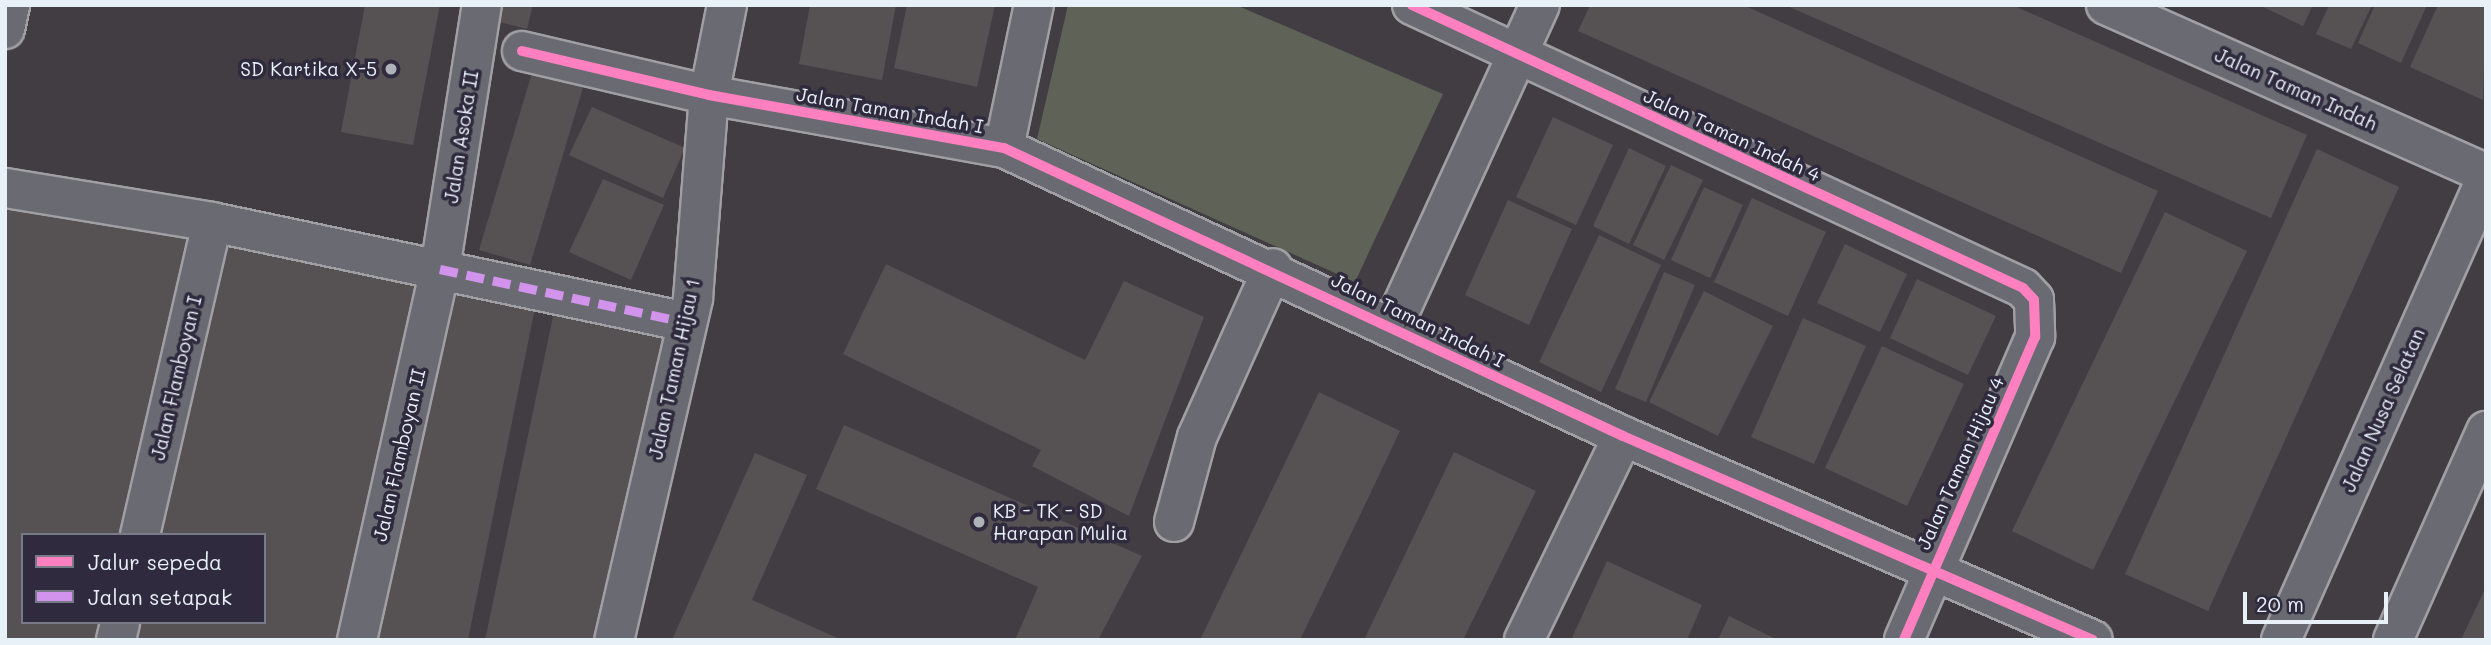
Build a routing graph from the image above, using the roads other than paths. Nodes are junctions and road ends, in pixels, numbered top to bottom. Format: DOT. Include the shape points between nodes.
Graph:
graph roads {
  1 [pos="10,5"];
  2 [pos="482,5"];
  3 [pos="727,5"];
  4 [pos="1034,5"];
  5 [pos="1412,5"];
  6 [pos="1540,5"];
  7 [pos="2106,5"];
  8 [pos="5,29"];
  9 [pos="522,51"];
  10 [pos="1517,56"];
  11 [pos="709,95"];
  12 [pos="1004,148"];
  13 [pos="2486,173"];
  14 [pos="2486,179"];
  15 [pos="5,188"];
  16 [pos="212,222"];
  17 [pos="1272,268"];
  18 [pos="440,269"];
  19 [pos="2034,300"];
  20 [pos="685,322"];
  21 [pos="1392,328"];
  22 [pos="2486,431"];
  23 [pos="1623,436"];
  24 [pos="1174,522"];
  25 [pos="140,533"];
  26 [pos="1933,568"];
  27 [pos="357,640"];
  28 [pos="614,640"];
  29 [pos="1524,640"];
  30 [pos="1903,640"];
  31 [pos="2093,640"];
  32 [pos="2281,640"];
  33 [pos="2393,640"];
  1 -- 8 [label="street"];
  2 -- 18 [label="street, Jalan Asoka II"];
  3 -- 11 [label="street"];
  4 -- 12 [label="street"];
  5 -- 10 [label="street, Jalan Taman Indah 4"];
  6 -- 10 [label="street"];
  7 -- 13 [label="street, Jalan Taman Indah"];
  9 -- 11 [label="street, Jalan Taman Indah I"];
  10 -- 19 [label="street, Jalan Taman Indah 4" via="2023,288"];
  10 -- 21 [label="street"];
  11 -- 12 [label="street, Jalan Taman Indah I"];
  11 -- 20 [label="street, Jalan Taman Hijau 1" via="695,287"];
  12 -- 17 [label="street, Jalan Taman Indah I"];
  14 -- 32 [label="street, Jalan Nusa Selatan"];
  15 -- 16 [label="street"];
  16 -- 18 [label="street"];
  16 -- 25 [label="street, Jalan Flamboyan I"];
  17 -- 21 [label="street, Jalan Taman Indah I"];
  17 -- 24 [label="street" via="1196,437"];
  18 -- 20 [label="street"];
  18 -- 27 [label="street, Jalan Flamboyan II"];
  19 -- 26 [label="street, Jalan Taman Hijau 4" via="2035,337"];
  20 -- 28 [label="street, Jalan Taman Hijau 1"];
  21 -- 23 [label="street, Jalan Taman Indah I"];
  22 -- 33 [label="street"];
  23 -- 26 [label="street, Jalan Taman Indah I"];
  23 -- 29 [label="street"];
  26 -- 30 [label="street, Jalan Taman Hijau 4"];
  26 -- 31 [label="street, Jalan Taman Indah I"];
}
